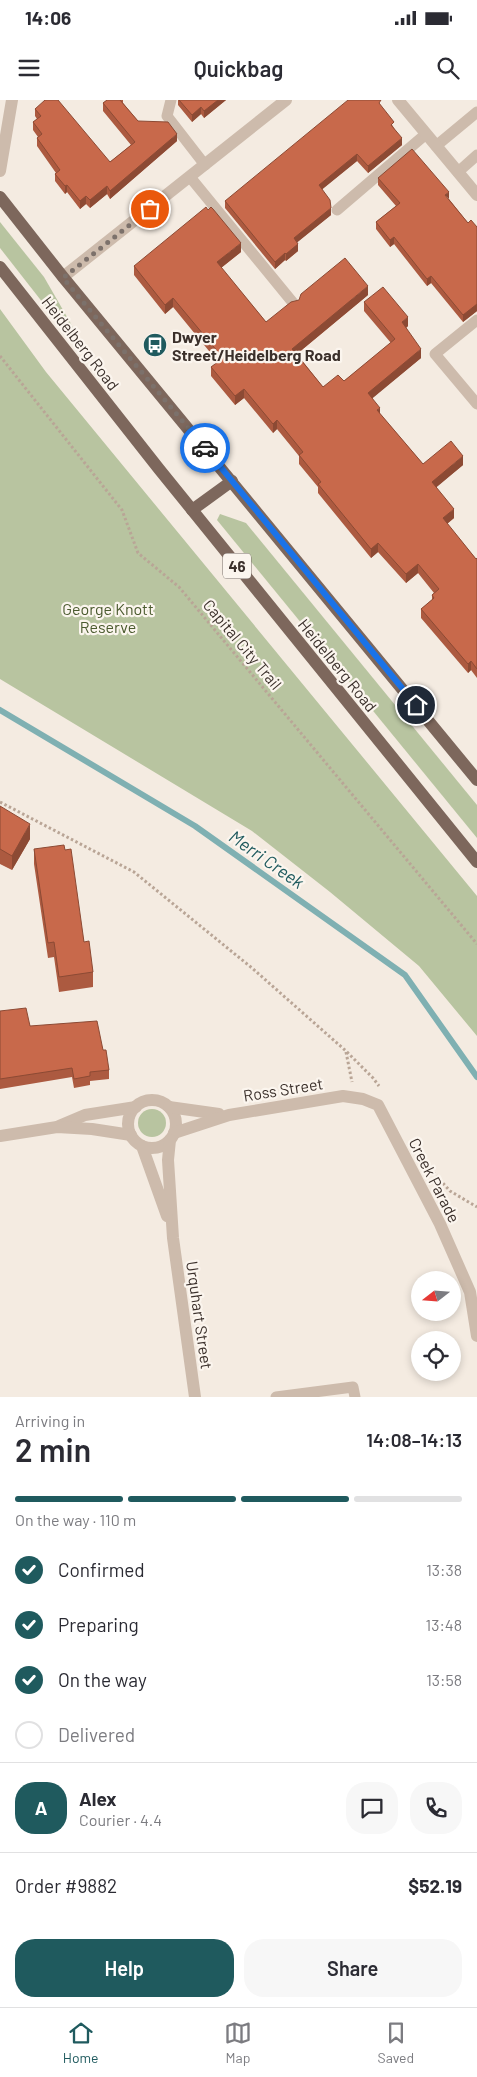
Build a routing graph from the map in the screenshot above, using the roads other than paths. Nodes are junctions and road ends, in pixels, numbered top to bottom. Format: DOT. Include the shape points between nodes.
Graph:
graph roads {
  1 [pos="12,100"];
  2 [pos="171,100"];
  3 [pos="286,100"];
  4 [pos="398,100"];
  5 [pos="477,112"];
  6 [pos="426,134"];
  7 [pos="436,146"];
  8 [pos="477,156"];
  9 [pos="205,165"];
  10 [pos="0,171"];
  11 [pos="458,172"];
  12 [pos="190,177"];
  13 [pos="477,195"];
  14 [pos="0,197"];
  15 [pos="337,210"];
  16 [pos="0,267"];
  17 [pos="63,278"];
  18 [pos="294,304"];
  19 [pos="477,320"];
  20 [pos="477,404"];
  21 [pos="232,481"];
  22 [pos="192,510"];
  23 [pos="477,780"];
  24 [pos="477,862"];
  25 [pos="343,1096"];
  26 [pos="136,1107"];
  27 [pos="169,1107"];
  28 [pos="229,1115"];
  29 [pos="57,1127"];
  30 [pos="131,1135"];
  31 [pos="0,1136"];
  32 [pos="172,1137"];
  33 [pos="142,1146"];
  34 [pos="173,1238"];
  35 [pos="477,1336"];
  36 [pos="195,1397"];
  37 [pos="276,1397"];
  38 [pos="354,1397"];
  1 -- 10 [label="street"];
  2 -- 9 [label="lane" via="167,116"];
  3 -- 9 [label="street"];
  4 -- 6 [label="street"];
  5 -- 7 [label="lane"];
  6 -- 7 [label="street"];
  6 -- 15 [label="lane"];
  7 -- 11 [label="street"];
  8 -- 11 [label="lane"];
  9 -- 12 [label="street"];
  11 -- 13 [label="street"];
  12 -- 17 [label="street"];
  12 -- 18 [label="lane"];
  14 -- 17 [label="main road, Heidelberg Road"];
  16 -- 22 [label="main road, Heidelberg Road / 46"];
  17 -- 21 [label="main road, Heidelberg Road"];
  19 -- 20 [label="lane" via="436,354"];
  21 -- 22 [label="main road"];
  21 -- 23 [label="main road, Heidelberg Road"];
  22 -- 24 [label="main road, Heidelberg Road / 46"];
  25 -- 28 [label="street, Ross Street"];
  25 -- 35 [label="street, Creek Parade" via="378,1105 416,1175 470,1292"];
  26 -- 27 [label="street" via="149,1101"];
  26 -- 29 [label="street" via="86,1115"];
  26 -- 30 [label="street" via="128,1120"];
  27 -- 28 [label="street, Ross Street"];
  27 -- 32 [label="street" via="175,1119"];
  28 -- 32 [label="street, Ross Street"];
  29 -- 30 [label="street"];
  29 -- 31 [label="street"];
  30 -- 33 [label="street"];
  32 -- 33 [label="street" via="156,1148"];
  32 -- 34 [label="street, Urquhart Street" via="168,1160"];
  33 -- 34 [label="street, Urquhart Street"];
  34 -- 36 [label="street, Urquhart Street"];
  37 -- 38 [label="lane" via="353,1387"];
}
